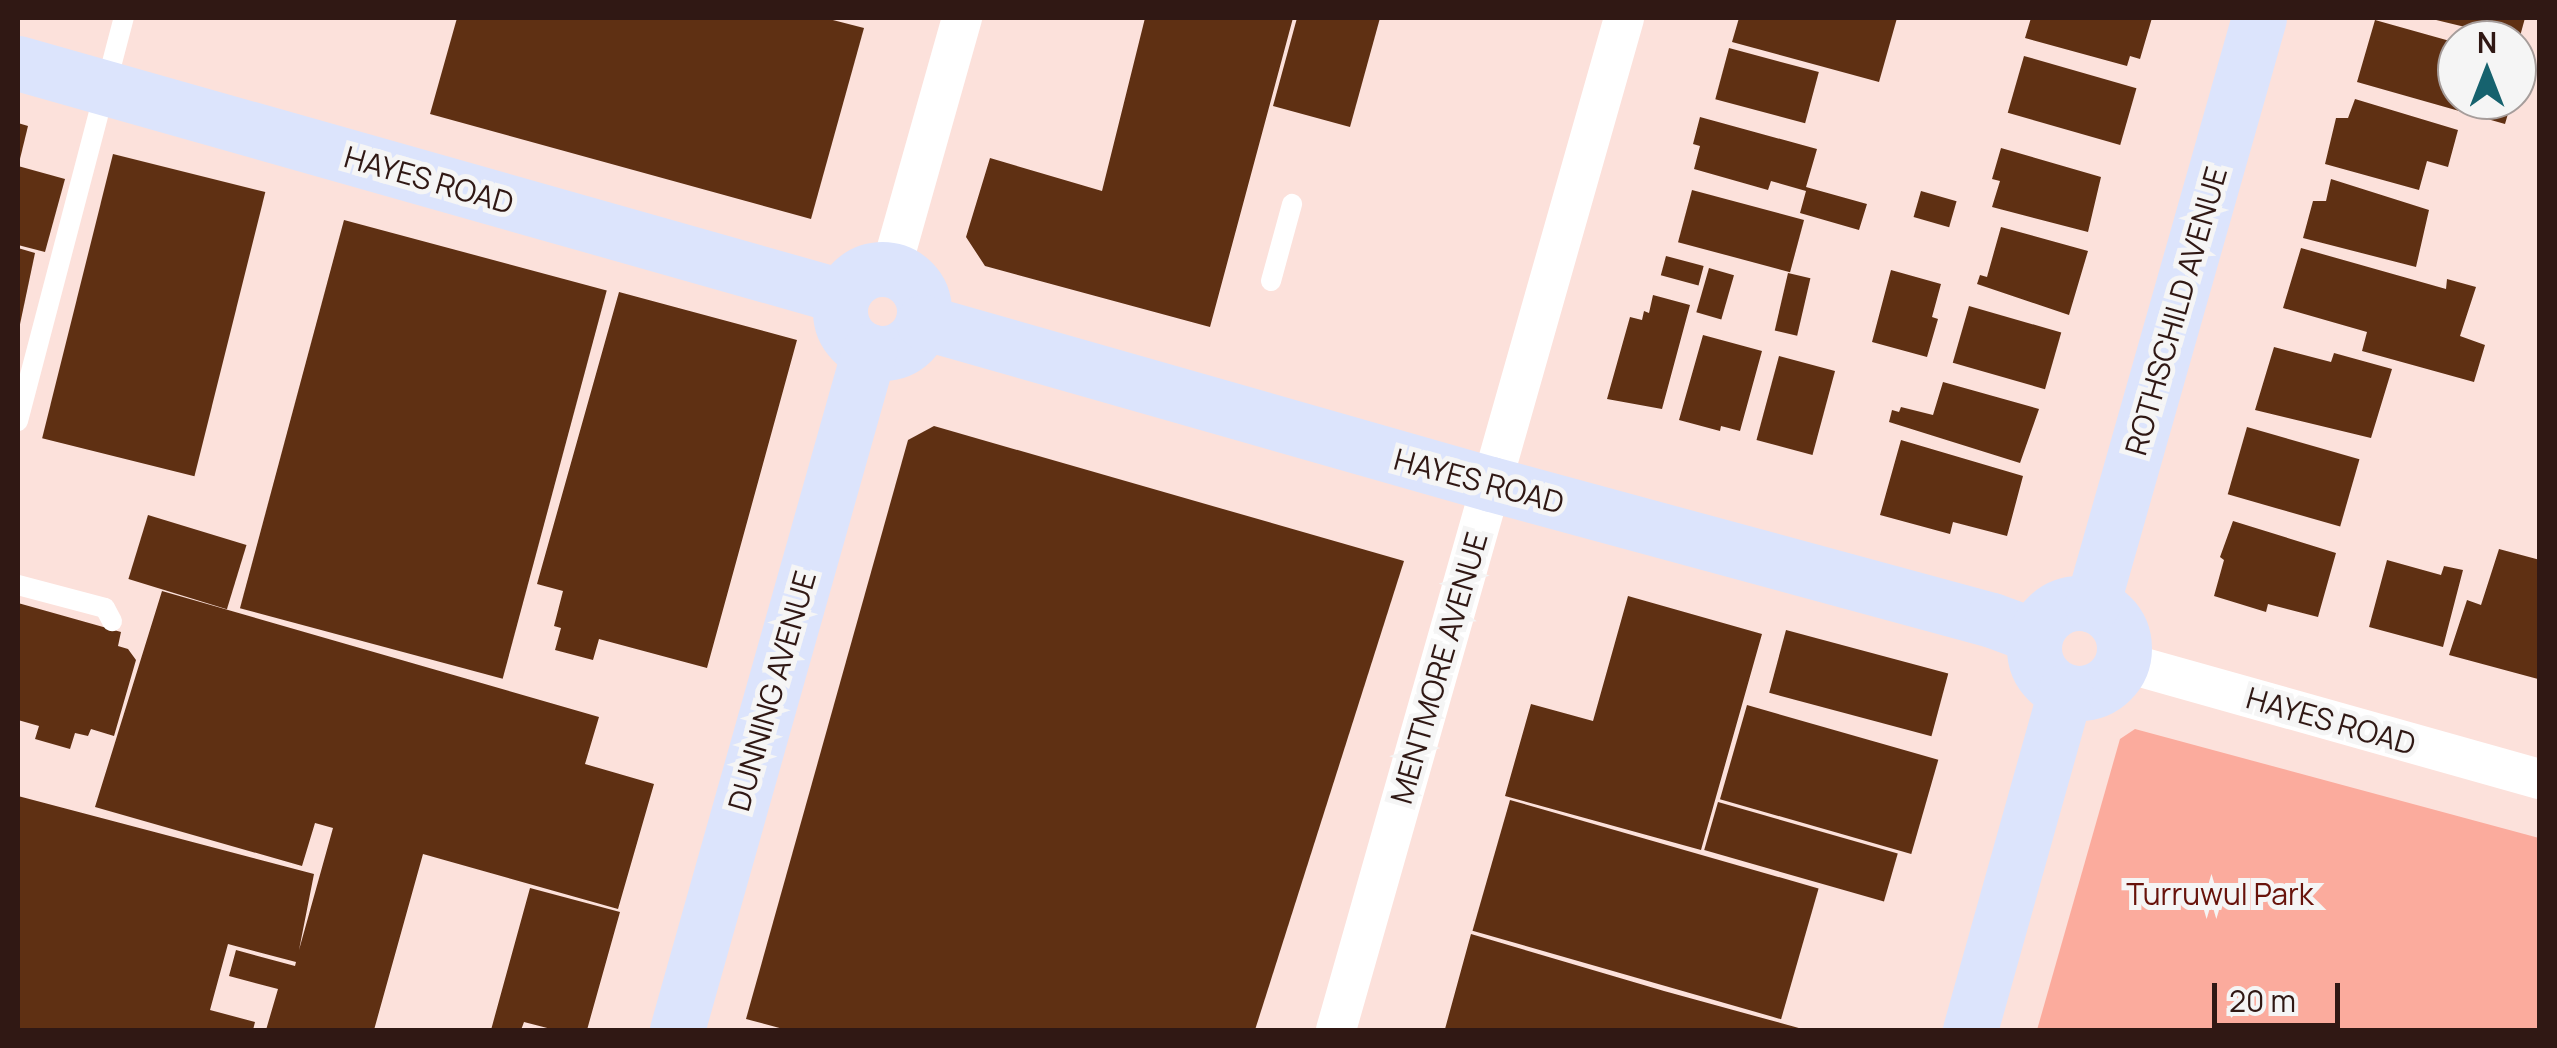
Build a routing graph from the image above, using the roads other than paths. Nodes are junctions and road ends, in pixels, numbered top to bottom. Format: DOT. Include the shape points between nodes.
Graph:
graph roads {
  1 [pos="124,18"];
  2 [pos="962,18"];
  3 [pos="1624,18"];
  4 [pos="2259,18"];
  5 [pos="18,63"];
  6 [pos="104,88"];
  7 [pos="1292,204"];
  8 [pos="891,269"];
  9 [pos="1271,281"];
  10 [pos="841,296"];
  11 [pos="923,322"];
  12 [pos="869,351"];
  13 [pos="18,421"];
  14 [pos="1491,484"];
  15 [pos="18,585"];
  16 [pos="2092,605"];
  17 [pos="112,621"];
  18 [pos="2035,636"];
  19 [pos="2123,662"];
  20 [pos="2065,691"];
  21 [pos="2540,780"];
  22 [pos="677,1030"];
  23 [pos="1336,1030"];
  24 [pos="1970,1030"];
  1 -- 6 [label="lane"];
  2 -- 8 [label="street"];
  3 -- 14 [label="street, MENTMORE AVENUE"];
  4 -- 16 [label="street, ROTHSCHILD AVENUE"];
  5 -- 6 [label="street, HAYES ROAD"];
  6 -- 10 [label="street, HAYES ROAD"];
  6 -- 13 [label="lane"];
  7 -- 9 [label="lane"];
  8 -- 10 [label="street" via="860,273"];
  8 -- 11 [label="street" via="922,294"];
  10 -- 12 [label="street" via="843,330"];
  11 -- 12 [label="street" via="908,344 882,354"];
  11 -- 14 [label="street, HAYES ROAD"];
  12 -- 22 [label="street, DUNNING AVENUE"];
  14 -- 18 [label="street, HAYES ROAD"];
  14 -- 23 [label="street, MENTMORE AVENUE"];
  15 -- 17 [label="lane" via="105,608"];
  16 -- 18 [label="street" via="2050,613"];
  16 -- 19 [label="street" via="2116,621"];
  18 -- 20 [label="street" via="2040,670"];
  19 -- 20 [label="street" via="2100,688"];
  19 -- 21 [label="street, HAYES ROAD"];
  20 -- 24 [label="street"];
}
